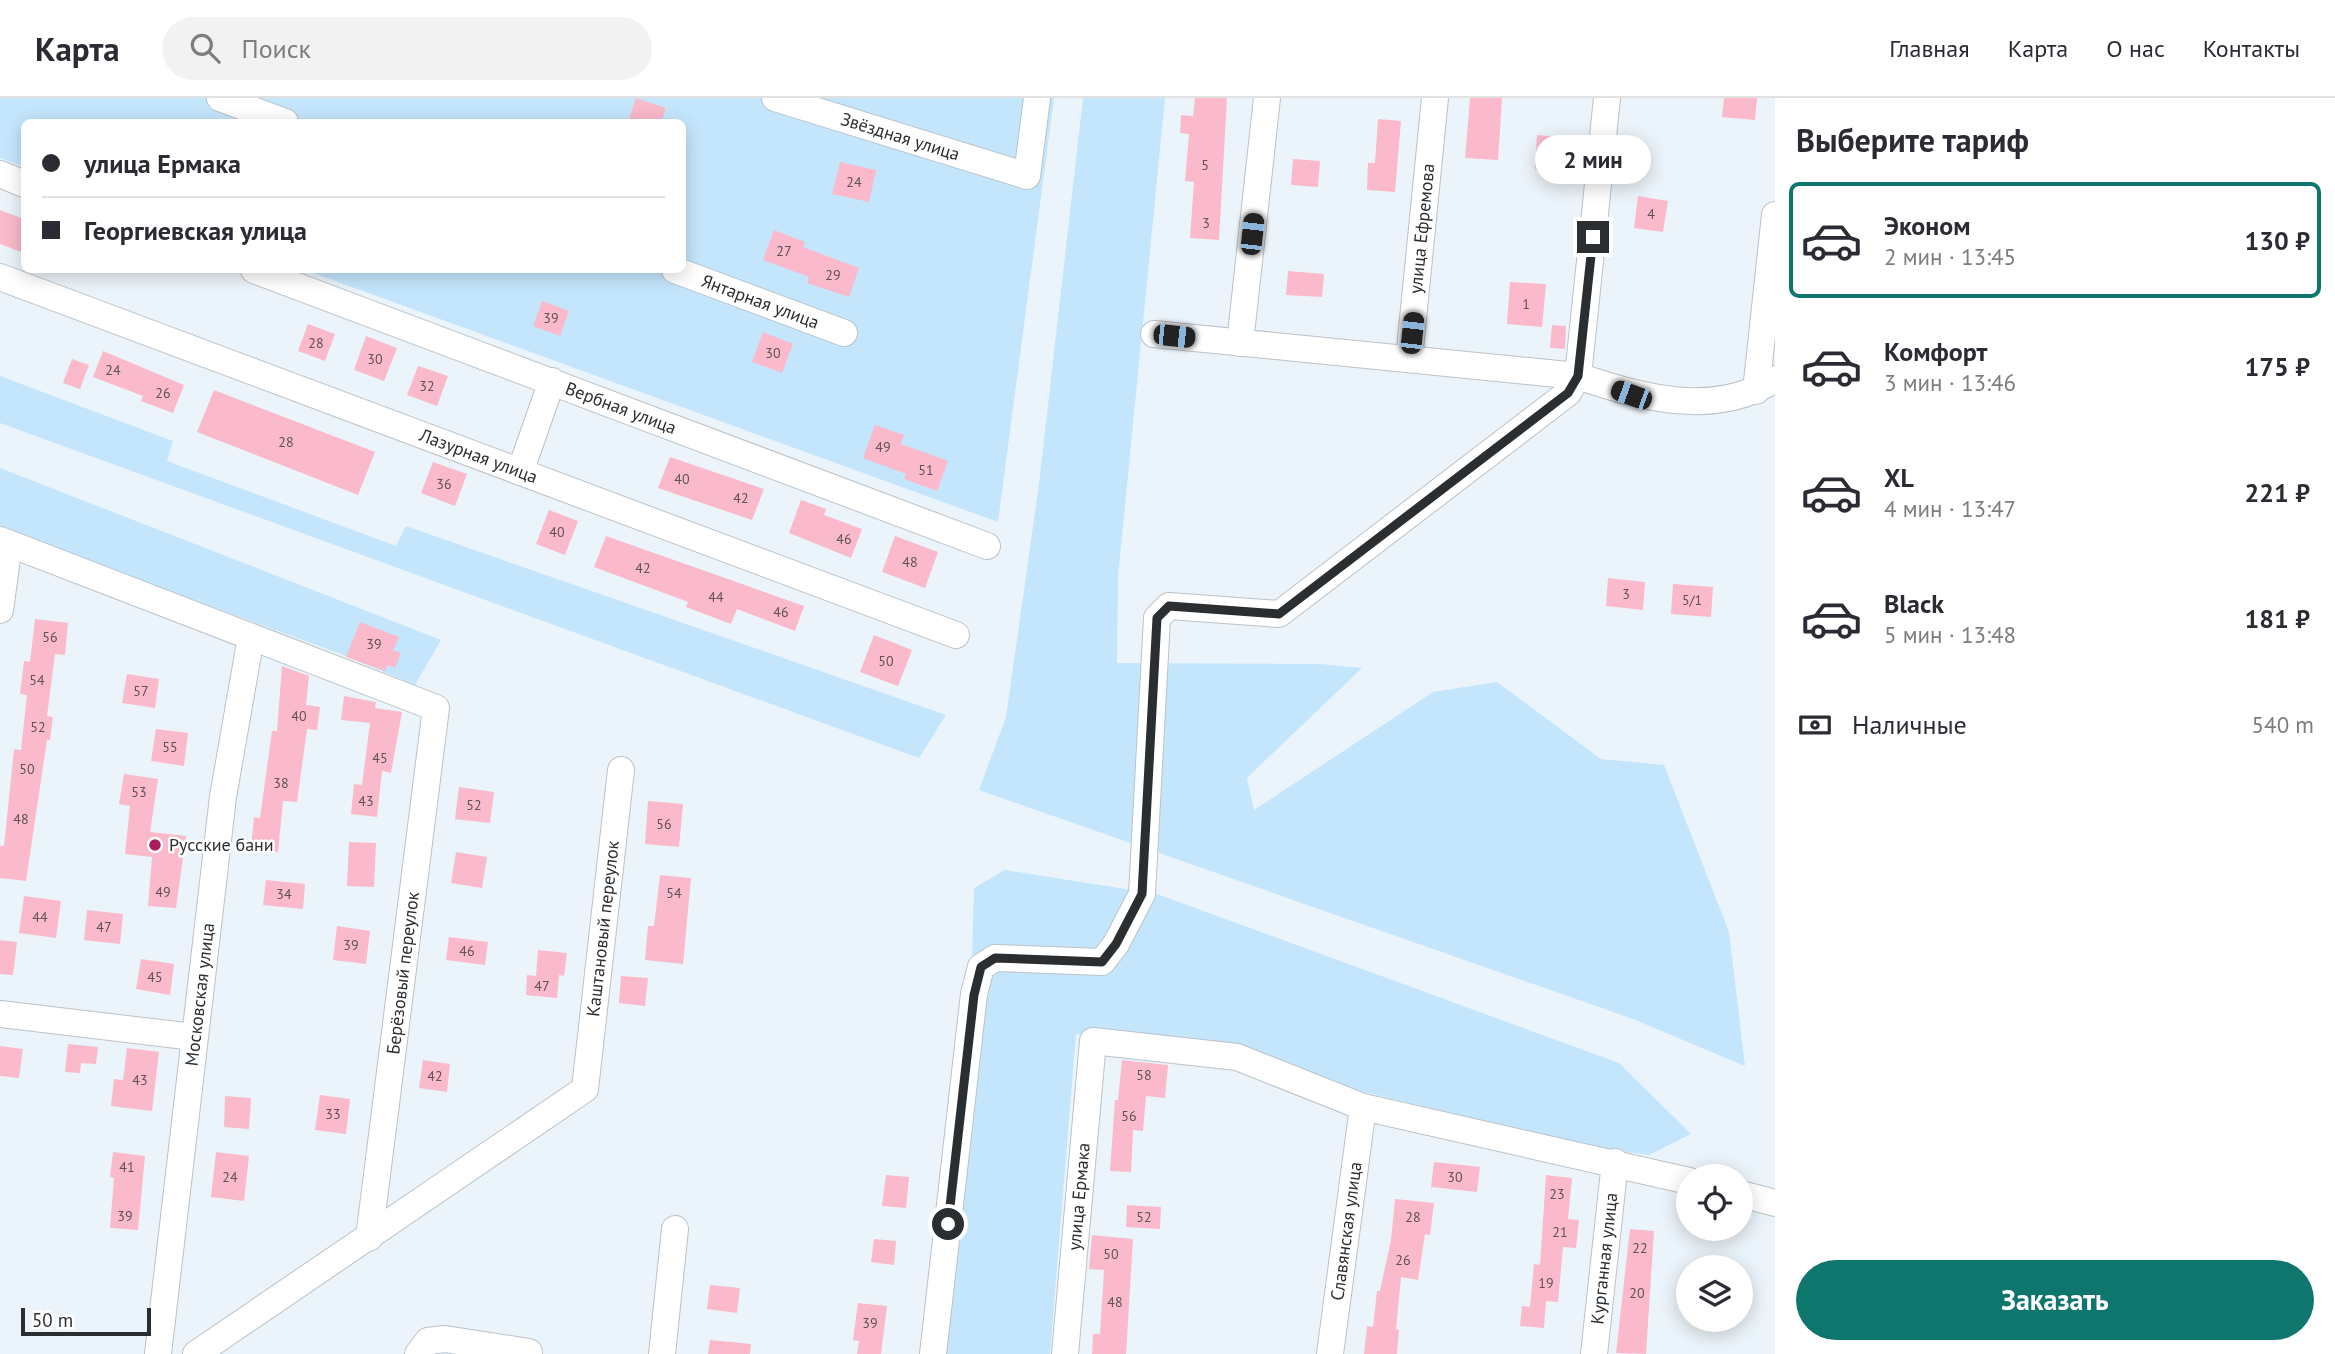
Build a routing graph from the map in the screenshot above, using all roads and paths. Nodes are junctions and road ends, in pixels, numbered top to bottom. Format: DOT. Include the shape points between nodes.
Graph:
graph roads {
  1 [pos="220,98"];
  2 [pos="775,98"];
  3 [pos="1037,98"];
  4 [pos="1267,98"];
  5 [pos="1435,98"];
  6 [pos="1607,98"];
  7 [pos="277,119"];
  8 [pos="0,174"];
  9 [pos="21,183"];
  10 [pos="1775,215"];
  11 [pos="262,273"];
  12 [pos="683,273"];
  13 [pos="0,277"];
  14 [pos="844,333"];
  15 [pos="1154,334"];
  16 [pos="1240,342"];
  17 [pos="1409,359"];
  18 [pos="1578,376"];
  19 [pos="552,381"];
  20 [pos="1766,385"];
  21 [pos="520,472"];
  22 [pos="4,542"];
  23 [pos="987,546"];
  24 [pos="0,610"];
  25 [pos="956,635"];
  26 [pos="251,637"];
  27 [pos="621,770"];
  28 [pos="0,1014"];
  29 [pos="194,1037"];
  30 [pos="1363,1107"];
  31 [pos="1615,1162"];
  32 [pos="1676,1178"];
  33 [pos="1753,1197"];
  34 [pos="1775,1203"];
  35 [pos="675,1229"];
  36 [pos="369,1238"];
  37 [pos="529,1352"];
  38 [pos="158,1354"];
  39 [pos="196,1354"];
  40 [pos="418,1354"];
  41 [pos="662,1354"];
  42 [pos="933,1354"];
  43 [pos="1065,1354"];
  44 [pos="1330,1354"];
  45 [pos="1594,1354"];
  1 -- 7 [label="street"];
  2 -- 3 [label="street, Звёздная улица" via="1027,176"];
  4 -- 16 [label="street"];
  5 -- 17 [label="street, улица Ефремова"];
  6 -- 18 [label="street"];
  8 -- 9 [label="street"];
  10 -- 20 [label="street"];
  11 -- 19 [label="street, Вербная улица"];
  12 -- 14 [label="street, Янтарная улица"];
  13 -- 21 [label="street, Лазурная улица"];
  15 -- 16 [label="street"];
  16 -- 17 [label="street"];
  17 -- 18 [label="street"];
  18 -- 20 [label="street" via="1631,395 1705,402"];
  18 -- 42 [label="street" via="1568,393 1279,614 1169,606 1157,618 1142,894 1102,962 995,958 981,967 974,995"];
  19 -- 21 [label="street"];
  19 -- 23 [label="street, Вербная улица"];
  21 -- 25 [label="street, Лазурная улица"];
  22 -- 24 [label="street"];
  22 -- 26 [label="street"];
  26 -- 29 [label="street, Московская улица" via="223,797"];
  26 -- 36 [label="street, Берёзовый переулок" via="436,708"];
  27 -- 36 [label="street, Каштановый переулок" via="585,1089"];
  28 -- 29 [label="street"];
  29 -- 38 [label="street, Московская улица"];
  30 -- 31 [label="street"];
  30 -- 43 [label="street, улица Ермака" via="1237,1057 1093,1041"];
  30 -- 44 [label="street, Славянская улица"];
  31 -- 32 [label="street"];
  31 -- 45 [label="street, Курганная улица"];
  33 -- 34 [label="street"];
  35 -- 41 [label="street"];
  36 -- 39 [label="street"];
  37 -- 40 [label="street" via="444,1339 428,1341"];
}
